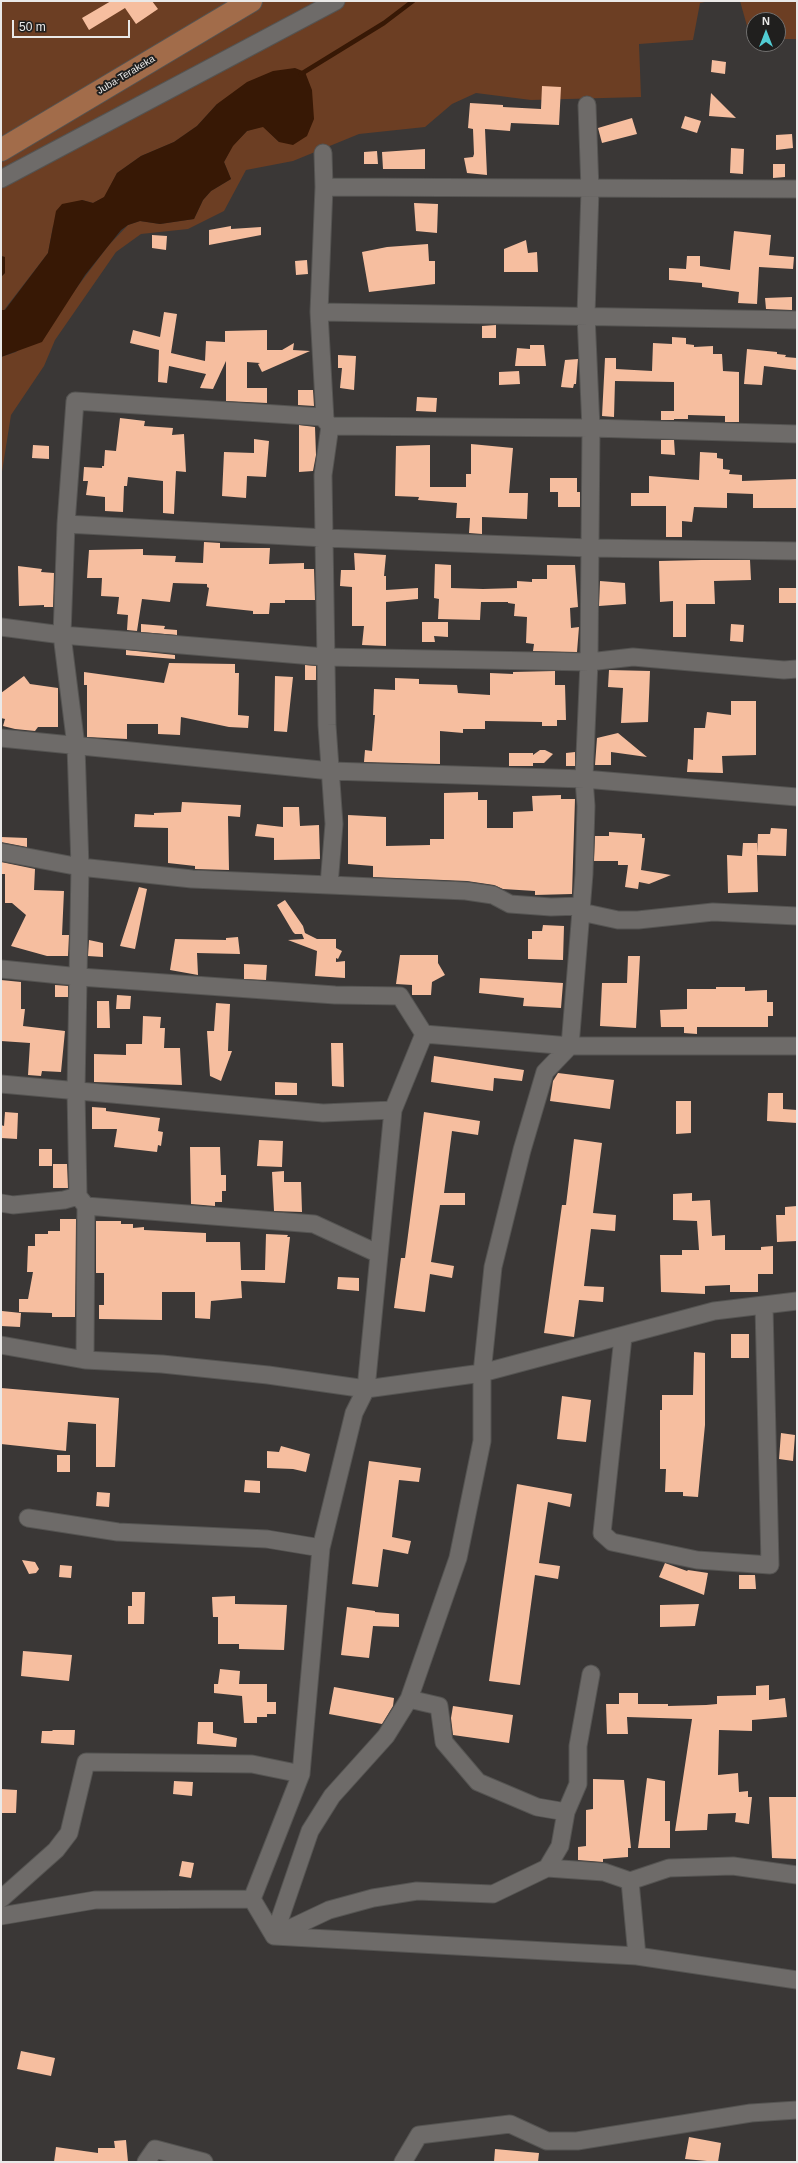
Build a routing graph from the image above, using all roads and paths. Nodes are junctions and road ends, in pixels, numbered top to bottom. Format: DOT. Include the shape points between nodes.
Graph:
graph roads {
  1 [pos="251,1"];
  2 [pos="336,1"];
  3 [pos="587,105"];
  4 [pos="1,150"];
  5 [pos="323,153"];
  6 [pos="1,179"];
  7 [pos="324,187"];
  8 [pos="590,190"];
  9 [pos="794,191"];
  10 [pos="319,312"];
  11 [pos="586,315"];
  12 [pos="797,320"];
  13 [pos="328,423"];
  14 [pos="591,428"];
  15 [pos="797,434"];
  16 [pos="66,524"];
  17 [pos="325,538"];
  18 [pos="590,548"];
  19 [pos="797,551"];
  20 [pos="1,627"];
  21 [pos="62,635"];
  22 [pos="326,657"];
  23 [pos="589,662"];
  24 [pos="797,669"];
  25 [pos="1,738"];
  26 [pos="76,746"];
  27 [pos="331,771"];
  28 [pos="584,779"];
  29 [pos="797,797"];
  30 [pos="1,852"];
  31 [pos="80,867"];
  32 [pos="329,886"];
  33 [pos="581,909"];
  34 [pos="797,916"];
  35 [pos="1,969"];
  36 [pos="80,977"];
  37 [pos="424,1034"];
  38 [pos="570,1046"];
  39 [pos="797,1046"];
  40 [pos="1,1084"];
  41 [pos="76,1091"];
  42 [pos="393,1110"];
  43 [pos="82,1201"];
  44 [pos="1,1202"];
  45 [pos="379,1254"];
  46 [pos="797,1301"];
  47 [pos="764,1306"];
  48 [pos="623,1337"];
  49 [pos="1,1345"];
  50 [pos="85,1360"];
  51 [pos="482,1373"];
  52 [pos="366,1389"];
  53 [pos="28,1518"];
  54 [pos="321,1548"];
  55 [pos="591,1674"];
  56 [pos="409,1699"];
  57 [pos="301,1774"];
  58 [pos="566,1812"];
  59 [pos="548,1868"];
  60 [pos="797,1875"];
  61 [pos="630,1881"];
  62 [pos="252,1899"];
  63 [pos="1,1900"];
  64 [pos="1,1916"];
  65 [pos="274,1936"];
  66 [pos="637,1956"];
  67 [pos="797,1980"];
  68 [pos="797,2110"];
  69 [pos="146,2162"];
  70 [pos="204,2162"];
  71 [pos="403,2162"];
  1 -- 4 [label="main road, Juba-Terakeka"];
  2 -- 6 [label="street"];
  3 -- 8 [label="street"];
  5 -- 7 [label="street"];
  7 -- 8 [label="street"];
  7 -- 10 [label="street"];
  8 -- 9 [label="street"];
  8 -- 11 [label="street"];
  10 -- 11 [label="street"];
  10 -- 13 [label="street"];
  11 -- 12 [label="street"];
  11 -- 14 [label="street"];
  13 -- 14 [label="street"];
  13 -- 16 [label="street" via="323,417 75,401"];
  13 -- 17 [label="street" via="323,475"];
  14 -- 15 [label="street"];
  14 -- 18 [label="street"];
  16 -- 17 [label="street"];
  16 -- 21 [label="street"];
  17 -- 18 [label="street"];
  17 -- 22 [label="street"];
  18 -- 19 [label="street"];
  18 -- 23 [label="street"];
  20 -- 21 [label="street"];
  21 -- 22 [label="street"];
  21 -- 26 [label="street"];
  22 -- 23 [label="street"];
  22 -- 27 [label="street" via="326,725"];
  23 -- 24 [label="street" via="633,657"];
  23 -- 28 [label="street"];
  25 -- 26 [label="street"];
  26 -- 27 [label="street"];
  26 -- 31 [label="street"];
  27 -- 28 [label="street"];
  27 -- 32 [label="street" via="334,824"];
  28 -- 29 [label="street"];
  28 -- 33 [label="street" via="586,806"];
  30 -- 31 [label="street"];
  31 -- 32 [label="street" via="192,879"];
  31 -- 36 [label="street"];
  32 -- 33 [label="street" via="466,891 493,895 510,904"];
  33 -- 34 [label="street" via="618,920 713,912"];
  33 -- 38 [label="street"];
  35 -- 36 [label="street"];
  36 -- 37 [label="street" via="335,995 400,996"];
  36 -- 41 [label="street"];
  37 -- 38 [label="street"];
  37 -- 42 [label="street"];
  38 -- 39 [label="street"];
  38 -- 51 [label="street" via="545,1072 522,1150 493,1267"];
  40 -- 41 [label="street"];
  41 -- 42 [label="street" via="323,1112"];
  41 -- 43 [label="street"];
  42 -- 45 [label="street"];
  43 -- 44 [label="street" via="64,1200 13,1205"];
  43 -- 45 [label="street" via="314,1224"];
  43 -- 50 [label="street"];
  45 -- 52 [label="street"];
  46 -- 47 [label="street"];
  47 -- 48 [label="street" via="714,1311"];
  47 -- 48 [label="street" via="770,1565 697,1560 612,1542 602,1533"];
  48 -- 51 [label="street"];
  49 -- 50 [label="street"];
  50 -- 52 [label="street" via="162,1364 260,1374"];
  51 -- 52 [label="street"];
  51 -- 56 [label="street" via="482,1441 458,1558"];
  52 -- 54 [label="street" via="354,1413"];
  53 -- 54 [label="street" via="118,1532 267,1539"];
  54 -- 57 [label="street"];
  55 -- 58 [label="street" via="578,1746 578,1784"];
  56 -- 58 [label="street" via="439,1706 444,1742 478,1782 537,1807"];
  56 -- 65 [label="street" via="386,1736 332,1796 310,1831"];
  57 -- 62 [label="street"];
  57 -- 63 [label="street" via="252,1764 86,1762 69,1832 56,1850"];
  58 -- 59 [label="street" via="560,1846"];
  59 -- 61 [label="street" via="604,1872"];
  59 -- 65 [label="street" via="493,1894 417,1892 366,1900 329,1910"];
  60 -- 61 [label="street" via="733,1866 669,1868"];
  61 -- 66 [label="street"];
  62 -- 64 [label="street" via="95,1900"];
  62 -- 65 [label="street"];
  65 -- 66 [label="street"];
  66 -- 67 [label="street"];
  68 -- 71 [label="street" via="751,2113 577,2140 547,2141 510,2124 419,2135"];
  69 -- 70 [label="street" via="155,2149"];
}
